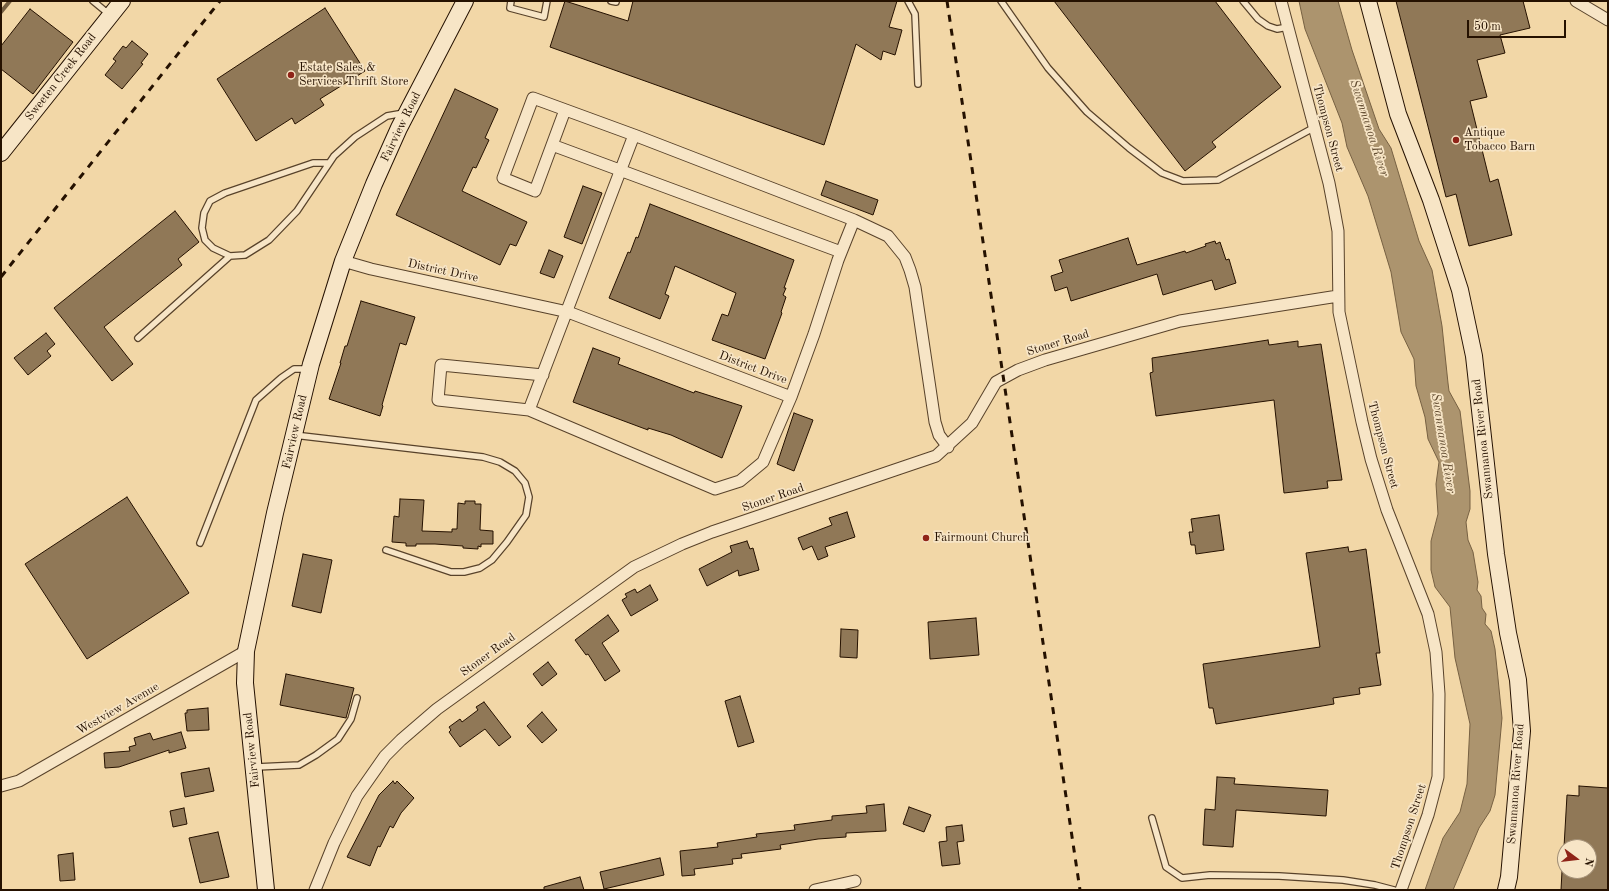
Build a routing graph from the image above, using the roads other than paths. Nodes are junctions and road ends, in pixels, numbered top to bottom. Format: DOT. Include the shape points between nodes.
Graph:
graph roads {
  1 [pos="93,1"];
  2 [pos="122,1"];
  3 [pos="465,1"];
  4 [pos="511,1"];
  5 [pos="548,1"];
  6 [pos="908,1"];
  7 [pos="1001,1"];
  8 [pos="1243,1"];
  9 [pos="1281,1"];
  10 [pos="1368,1"];
  11 [pos="1576,1"];
  12 [pos="110,16"];
  13 [pos="1608,20"];
  14 [pos="1288,27"];
  15 [pos="918,84"];
  16 [pos="565,110"];
  17 [pos="408,112"];
  18 [pos="1315,128"];
  19 [pos="634,135"];
  20 [pos="552,145"];
  21 [pos="1,153"];
  22 [pos="329,163"];
  23 [pos="622,170"];
  24 [pos="854,220"];
  25 [pos="841,252"];
  26 [pos="230,256"];
  27 [pos="343,261"];
  28 [pos="1338,296"];
  29 [pos="568,312"];
  30 [pos="138,338"];
  31 [pos="310,368"];
  32 [pos="543,375"];
  33 [pos="791,397"];
  34 [pos="529,410"];
  35 [pos="294,435"];
  36 [pos="948,447"];
  37 [pos="200,543"];
  38 [pos="386,550"];
  39 [pos="246,651"];
  40 [pos="357,698"];
  41 [pos="253,767"];
  42 [pos="1,786"];
  43 [pos="1152,818"];
  44 [pos="856,881"];
  45 [pos="266,890"];
  46 [pos="315,890"];
  47 [pos="815,890"];
  48 [pos="1394,890"];
  49 [pos="1401,890"];
  50 [pos="1506,890"];
  1 -- 12 [label="lane"];
  2 -- 12 [label="main road, Sweeten Creek Road"];
  3 -- 17 [label="main road, Fairview Road"];
  4 -- 5 [label="lane" via="510,8 544,17"];
  6 -- 15 [label="lane" via="915,14"];
  7 -- 18 [label="lane" via="1048,68 1087,112 1162,173 1183,181 1218,180"];
  8 -- 14 [label="lane" via="1258,19 1268,26 1277,29"];
  9 -- 14 [label="street, Thompson Street"];
  10 -- 50 [label="main road, Swannanoa River Road" via="1398,114 1431,200 1460,290 1474,356 1496,554 1518,680 1522,731"];
  11 -- 13 [label="street"];
  12 -- 21 [label="main road, Sweeten Creek Road"];
  14 -- 18 [label="street, Thompson Street"];
  16 -- 19 [label="street"];
  16 -- 20 [label="street"];
  16 -- 20 [label="street" via="533,98 502,178 535,191"];
  17 -- 22 [label="lane" via="387,116 355,137"];
  17 -- 27 [label="main road, Fairview Road" via="374,184"];
  18 -- 28 [label="street, Thompson Street" via="1338,231"];
  19 -- 23 [label="street"];
  19 -- 24 [label="street"];
  20 -- 23 [label="street"];
  22 -- 26 [label="lane" via="297,211 270,240 245,255"];
  22 -- 26 [label="lane" via="313,163 225,193 210,201 204,212 202,228 206,240 213,248"];
  23 -- 25 [label="street"];
  23 -- 29 [label="street"];
  24 -- 25 [label="street, District Drive"];
  24 -- 36 [label="street" via="888,236 905,257 915,286 935,422 939,435"];
  25 -- 33 [label="street, District Drive"];
  26 -- 30 [label="lane"];
  27 -- 29 [label="street, District Drive"];
  27 -- 31 [label="main road, Fairview Road"];
  28 -- 36 [label="street, Stoner Road" via="1180,321 1018,370 996,382 972,423"];
  28 -- 49 [label="street, Thompson Street" via="1342,333 1371,459 1387,510 1428,614 1436,652 1439,694 1438,777 1428,815"];
  29 -- 32 [label="street"];
  29 -- 33 [label="street, District Drive"];
  31 -- 35 [label="main road, Fairview Road"];
  31 -- 37 [label="lane" via="294,369 256,400"];
  32 -- 34 [label="street"];
  32 -- 34 [label="street" via="441,365 438,400"];
  33 -- 34 [label="street" via="763,462 740,481 714,489"];
  35 -- 38 [label="lane" via="484,457 500,462 515,471 525,483 529,497 526,515 492,560 480,568 451,572"];
  35 -- 39 [label="main road, Fairview Road"];
  36 -- 46 [label="street, Stoner Road" via="928,460 682,544 634,567 437,709 401,740 381,761 357,796"];
  39 -- 41 [label="main road, Fairview Road" via="245,683"];
  39 -- 42 [label="street, Westview Avenue" via="19,780"];
  40 -- 41 [label="lane" via="351,719 338,739 316,755 299,765"];
  41 -- 45 [label="main road, Fairview Road"];
  43 -- 48 [label="lane" via="1166,868 1182,878 1210,875 1279,876 1343,880"];
  44 -- 47 [label="street"];
}
